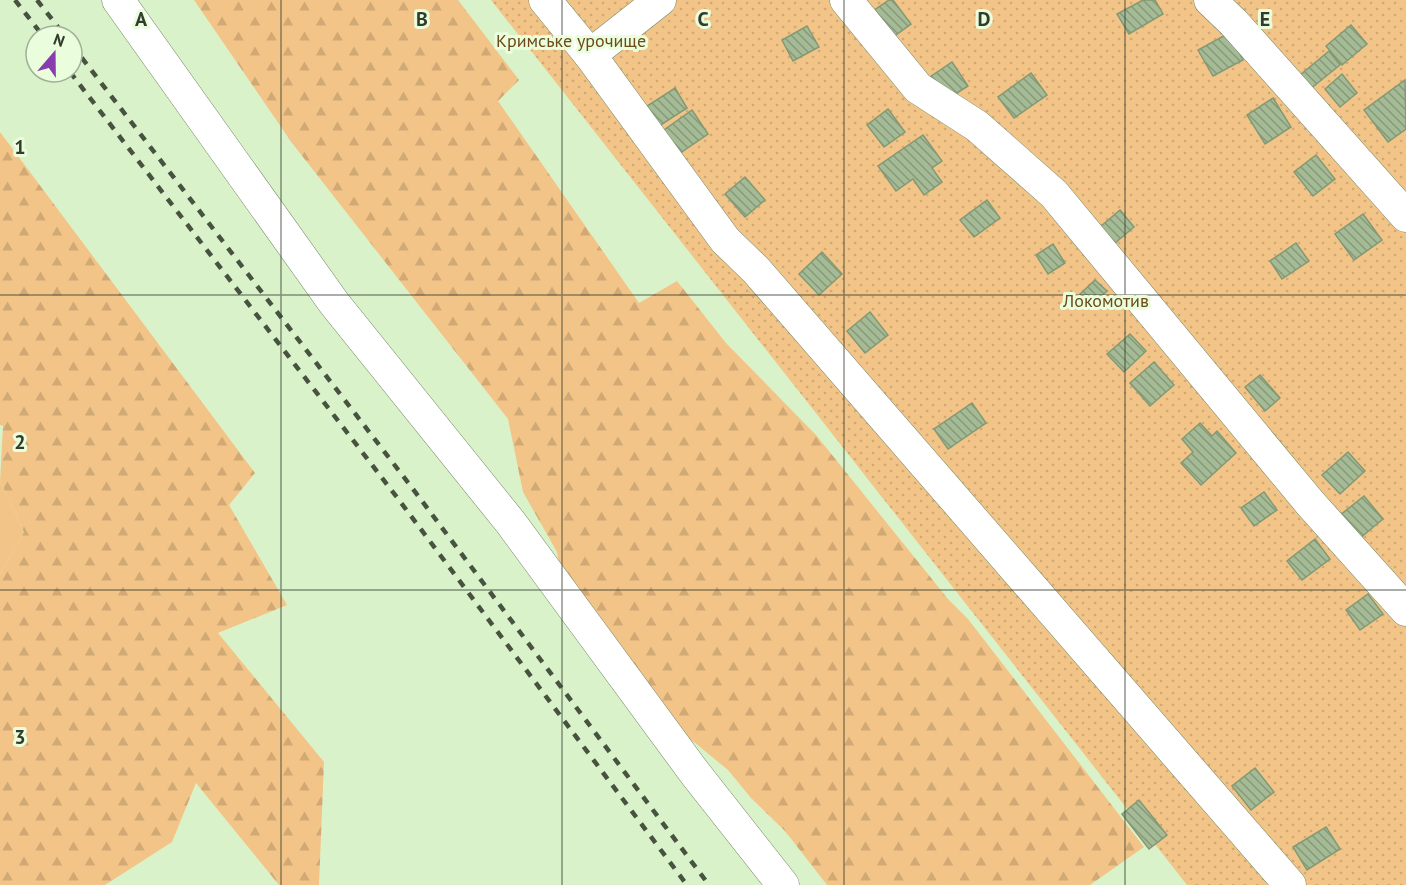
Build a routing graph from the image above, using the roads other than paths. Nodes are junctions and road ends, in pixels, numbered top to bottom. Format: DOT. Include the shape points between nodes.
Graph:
graph roads {
  1 [pos="118,0"];
  2 [pos="545,0"];
  3 [pos="660,0"];
  4 [pos="846,0"];
  5 [pos="1210,0"];
  6 [pos="590,55"];
  7 [pos="1406,216"];
  8 [pos="1406,610"];
  9 [pos="783,885"];
  10 [pos="1290,885"];
  1 -- 9 [label="lane" via="334,303 511,523 694,772"];
  2 -- 6 [label="lane"];
  3 -- 6 [label="lane"];
  4 -- 8 [label="lane" via="918,88 976,126 1054,194 1310,503"];
  5 -- 7 [label="lane"];
  6 -- 10 [label="lane" via="724,240 764,279"];
}
